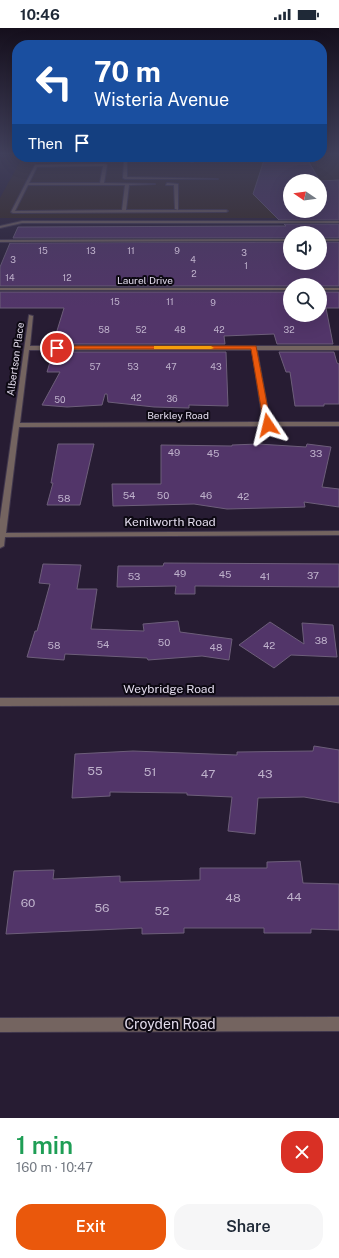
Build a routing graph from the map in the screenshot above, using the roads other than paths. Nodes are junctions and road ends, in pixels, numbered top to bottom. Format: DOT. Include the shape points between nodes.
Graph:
graph roads {
  1 [pos="17,205"];
  2 [pos="125,205"];
  3 [pos="177,205"];
  4 [pos="177,209"];
  5 [pos="124,211"];
  6 [pos="165,213"];
  7 [pos="339,222"];
  8 [pos="0,227"];
  9 [pos="283,240"];
  10 [pos="327,240"];
  11 [pos="339,240"];
  12 [pos="0,241"];
  13 [pos="0,289"];
  14 [pos="283,289"];
  15 [pos="327,289"];
  16 [pos="339,289"];
  17 [pos="31,316"];
  18 [pos="27,348"];
  19 [pos="254,348"];
  20 [pos="339,348"];
  21 [pos="339,424"];
  22 [pos="16,425"];
  23 [pos="268,425"];
  24 [pos="339,533"];
  25 [pos="2,535"];
  26 [pos="0,546"];
  27 [pos="339,701"];
  28 [pos="0,702"];
  29 [pos="339,1024"];
  30 [pos="0,1025"];
  1 -- 5 [label="street" via="13,212"];
  2 -- 5 [label="street"];
  3 -- 4 [label="street"];
  5 -- 6 [label="street" via="227,212"];
  7 -- 8 [label="street" via="22,222"];
  9 -- 12 [label="street"];
  10 -- 11 [label="street"];
  13 -- 14 [label="street, Laurel Drive"];
  15 -- 16 [label="street"];
  17 -- 18 [label="street, Albertson Place"];
  18 -- 19 [label="street"];
  18 -- 22 [label="street, Albertson Place"];
  19 -- 20 [label="street"];
  19 -- 23 [label="street"];
  21 -- 23 [label="street, Berkley Road"];
  22 -- 23 [label="street, Berkley Road"];
  22 -- 25 [label="street, Albertson Place"];
  24 -- 25 [label="street, Kenilworth Road"];
  25 -- 26 [label="street, Albertson Place"];
  27 -- 28 [label="street, Weybridge Road"];
  29 -- 30 [label="street, Croyden Road"];
}
